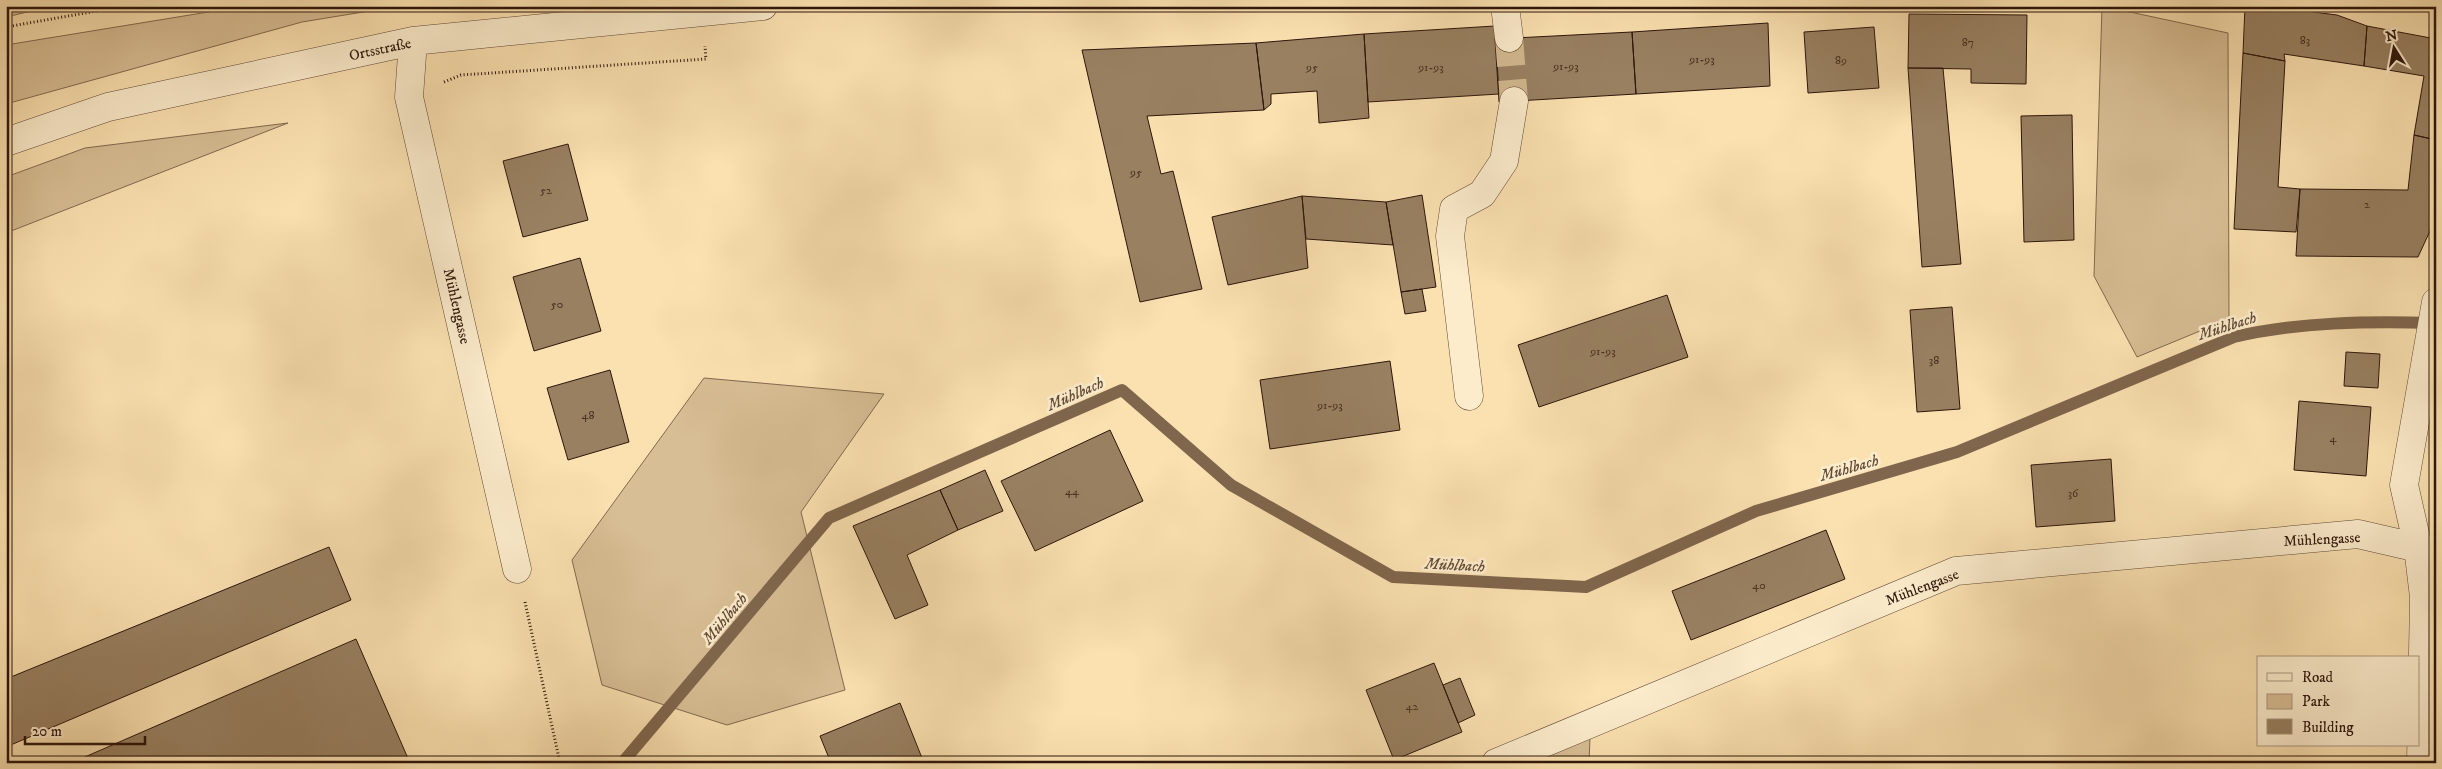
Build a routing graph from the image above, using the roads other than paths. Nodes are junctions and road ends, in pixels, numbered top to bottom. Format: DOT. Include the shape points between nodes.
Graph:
graph roads {
  1 [pos="763,6"];
  2 [pos="1505,6"];
  3 [pos="1508,38"];
  4 [pos="413,41"];
  5 [pos="1514,101"];
  6 [pos="6,142"];
  7 [pos="2435,305"];
  8 [pos="1469,396"];
  9 [pos="2427,549"];
  10 [pos="517,570"];
  11 [pos="1496,763"];
  12 [pos="2420,763"];
  1 -- 4 [label="street, Ortsstraße"];
  2 -- 3 [label="street"];
  4 -- 6 [label="street, Ortsstraße" via="108,107"];
  4 -- 10 [label="street, Mühlengasse" via="409,97"];
  5 -- 8 [label="street" via="1504,161 1482,194 1454,209 1450,236"];
  7 -- 9 [label="street" via="2404,485"];
  9 -- 11 [label="street, Mühlengasse" via="2358,534 1956,571"];
  9 -- 12 [label="street"];
}
